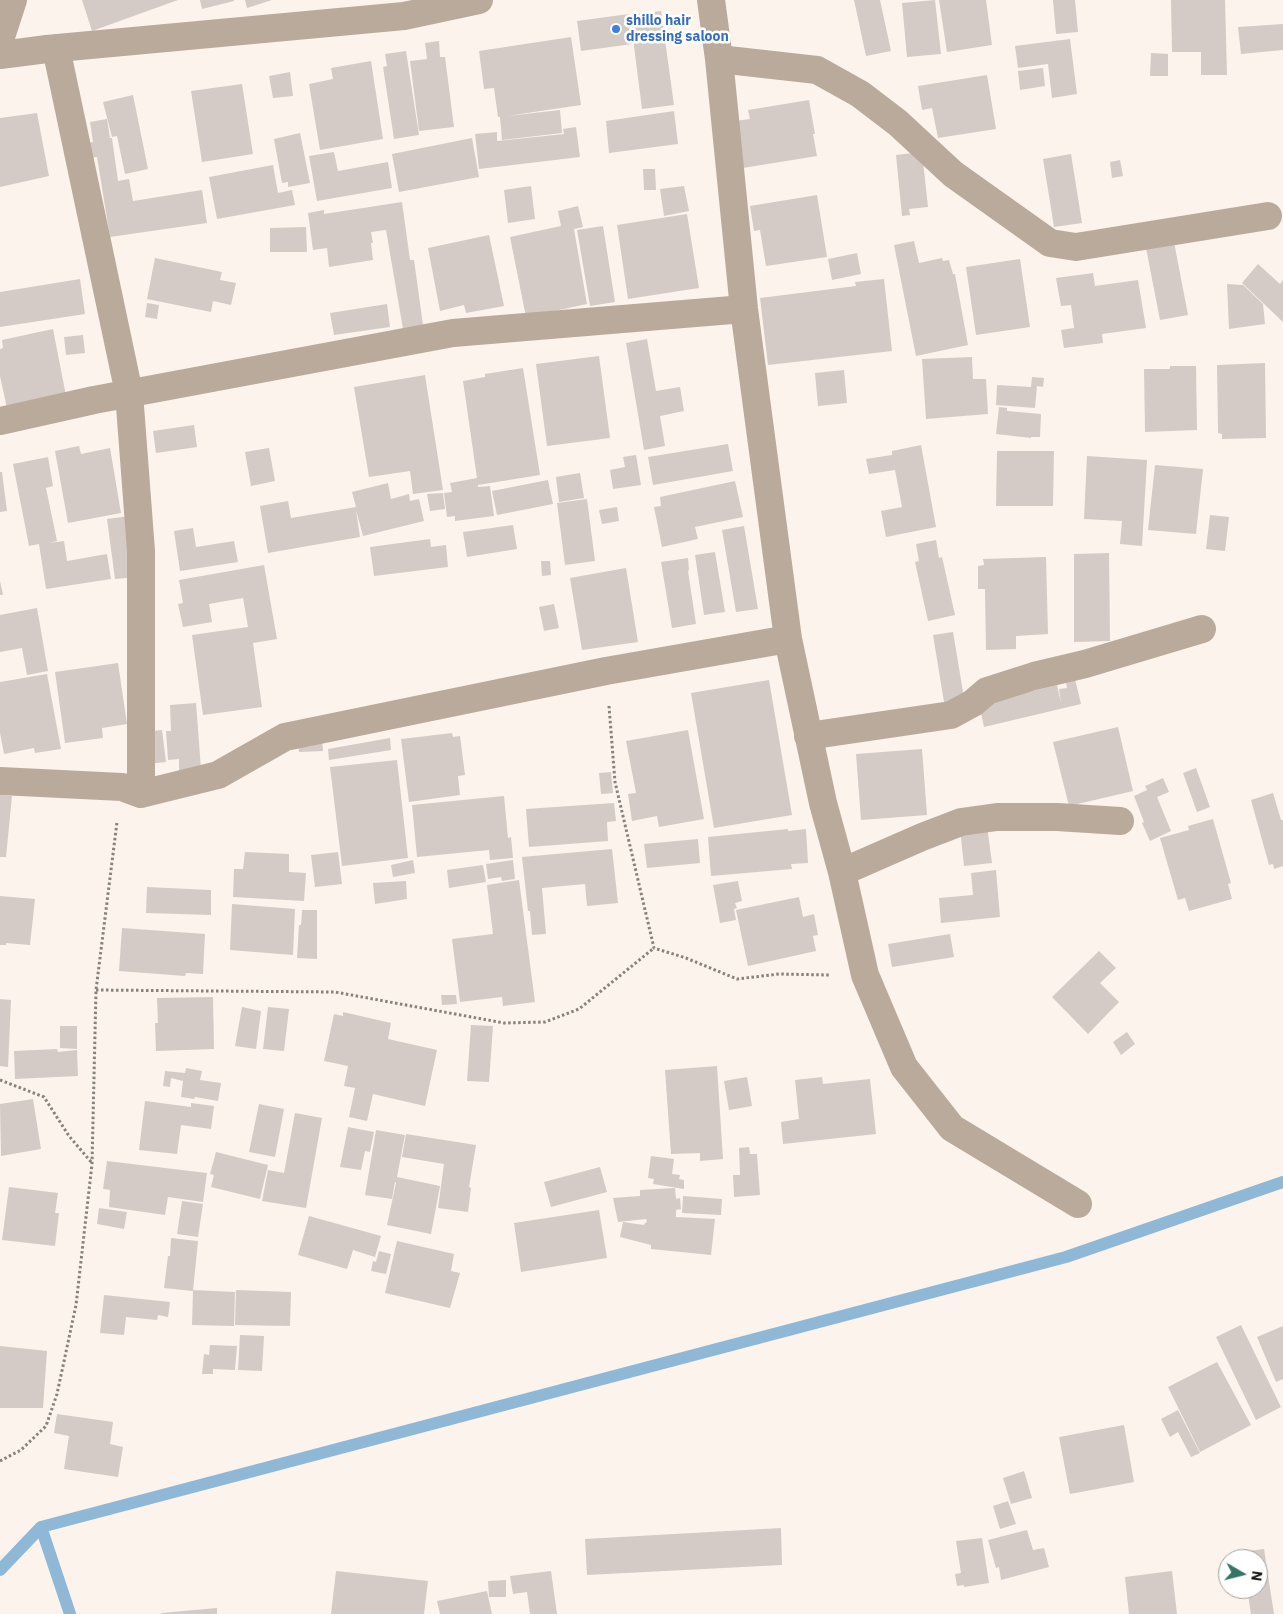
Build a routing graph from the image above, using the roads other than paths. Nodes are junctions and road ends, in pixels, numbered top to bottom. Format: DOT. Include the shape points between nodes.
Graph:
graph roads {
  1 [pos="13,0"];
  2 [pos="479,0"];
  3 [pos="711,0"];
  4 [pos="401,8"];
  5 [pos="0,40"];
  6 [pos="56,48"];
  7 [pos="0,55"];
  8 [pos="719,58"];
  9 [pos="1268,216"];
  10 [pos="744,309"];
  11 [pos="129,393"];
  12 [pos="0,421"];
  13 [pos="1202,629"];
  14 [pos="788,639"];
  15 [pos="808,736"];
  16 [pos="0,781"];
  17 [pos="131,791"];
  18 [pos="1120,821"];
  19 [pos="842,872"];
  20 [pos="1078,1204"];
  1 -- 5 [label="street"];
  2 -- 4 [label="street"];
  3 -- 8 [label="street"];
  4 -- 6 [label="street"];
  6 -- 7 [label="street"];
  6 -- 11 [label="street"];
  8 -- 9 [label="street" via="817,70 860,94 898,123 953,174 1050,243 1076,247"];
  8 -- 10 [label="street"];
  10 -- 11 [label="street" via="453,332"];
  10 -- 14 [label="street"];
  11 -- 12 [label="street"];
  11 -- 17 [label="street" via="141,551"];
  13 -- 15 [label="street" via="987,691 951,715"];
  14 -- 15 [label="street"];
  14 -- 17 [label="street" via="285,736 218,775"];
  15 -- 19 [label="street"];
  16 -- 17 [label="street"];
  18 -- 19 [label="street" via="1007,817 961,822"];
  19 -- 20 [label="street" via="865,975 904,1067 952,1128"];
}
